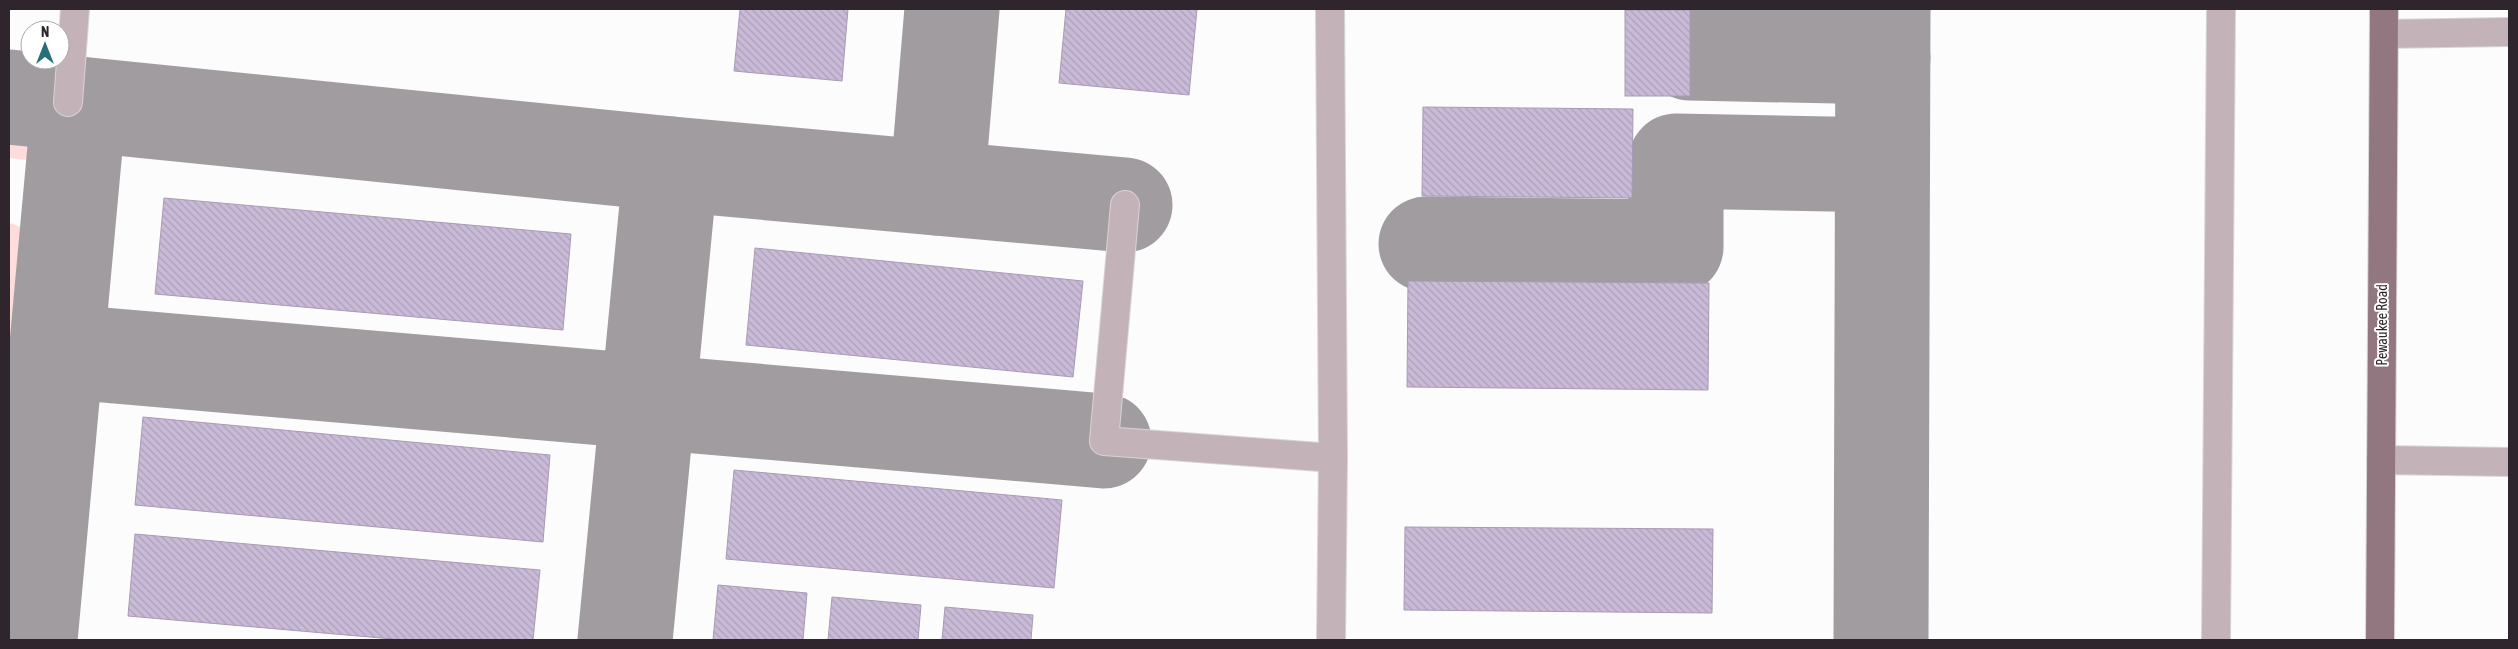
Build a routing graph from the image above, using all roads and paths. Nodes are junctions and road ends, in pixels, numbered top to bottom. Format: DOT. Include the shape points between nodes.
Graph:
graph roads {
  1 [pos="75,9"];
  2 [pos="1330,9"];
  3 [pos="2221,9"];
  4 [pos="2384,22"];
  5 [pos="2509,32"];
  6 [pos="68,102"];
  7 [pos="1125,205"];
  8 [pos="1333,458"];
  9 [pos="2381,460"];
  10 [pos="2509,462"];
  11 [pos="1331,640"];
  12 [pos="2216,640"];
  13 [pos="2380,640"];
  1 -- 6 [label="lane"];
  2 -- 8 [label="lane"];
  3 -- 12 [label="lane"];
  4 -- 5 [label="lane"];
  4 -- 9 [label="main road, Pewaukee Road"];
  7 -- 8 [label="lane" via="1104,441"];
  8 -- 11 [label="lane"];
  9 -- 10 [label="lane"];
  9 -- 13 [label="main road, Pewaukee Road"];
}
